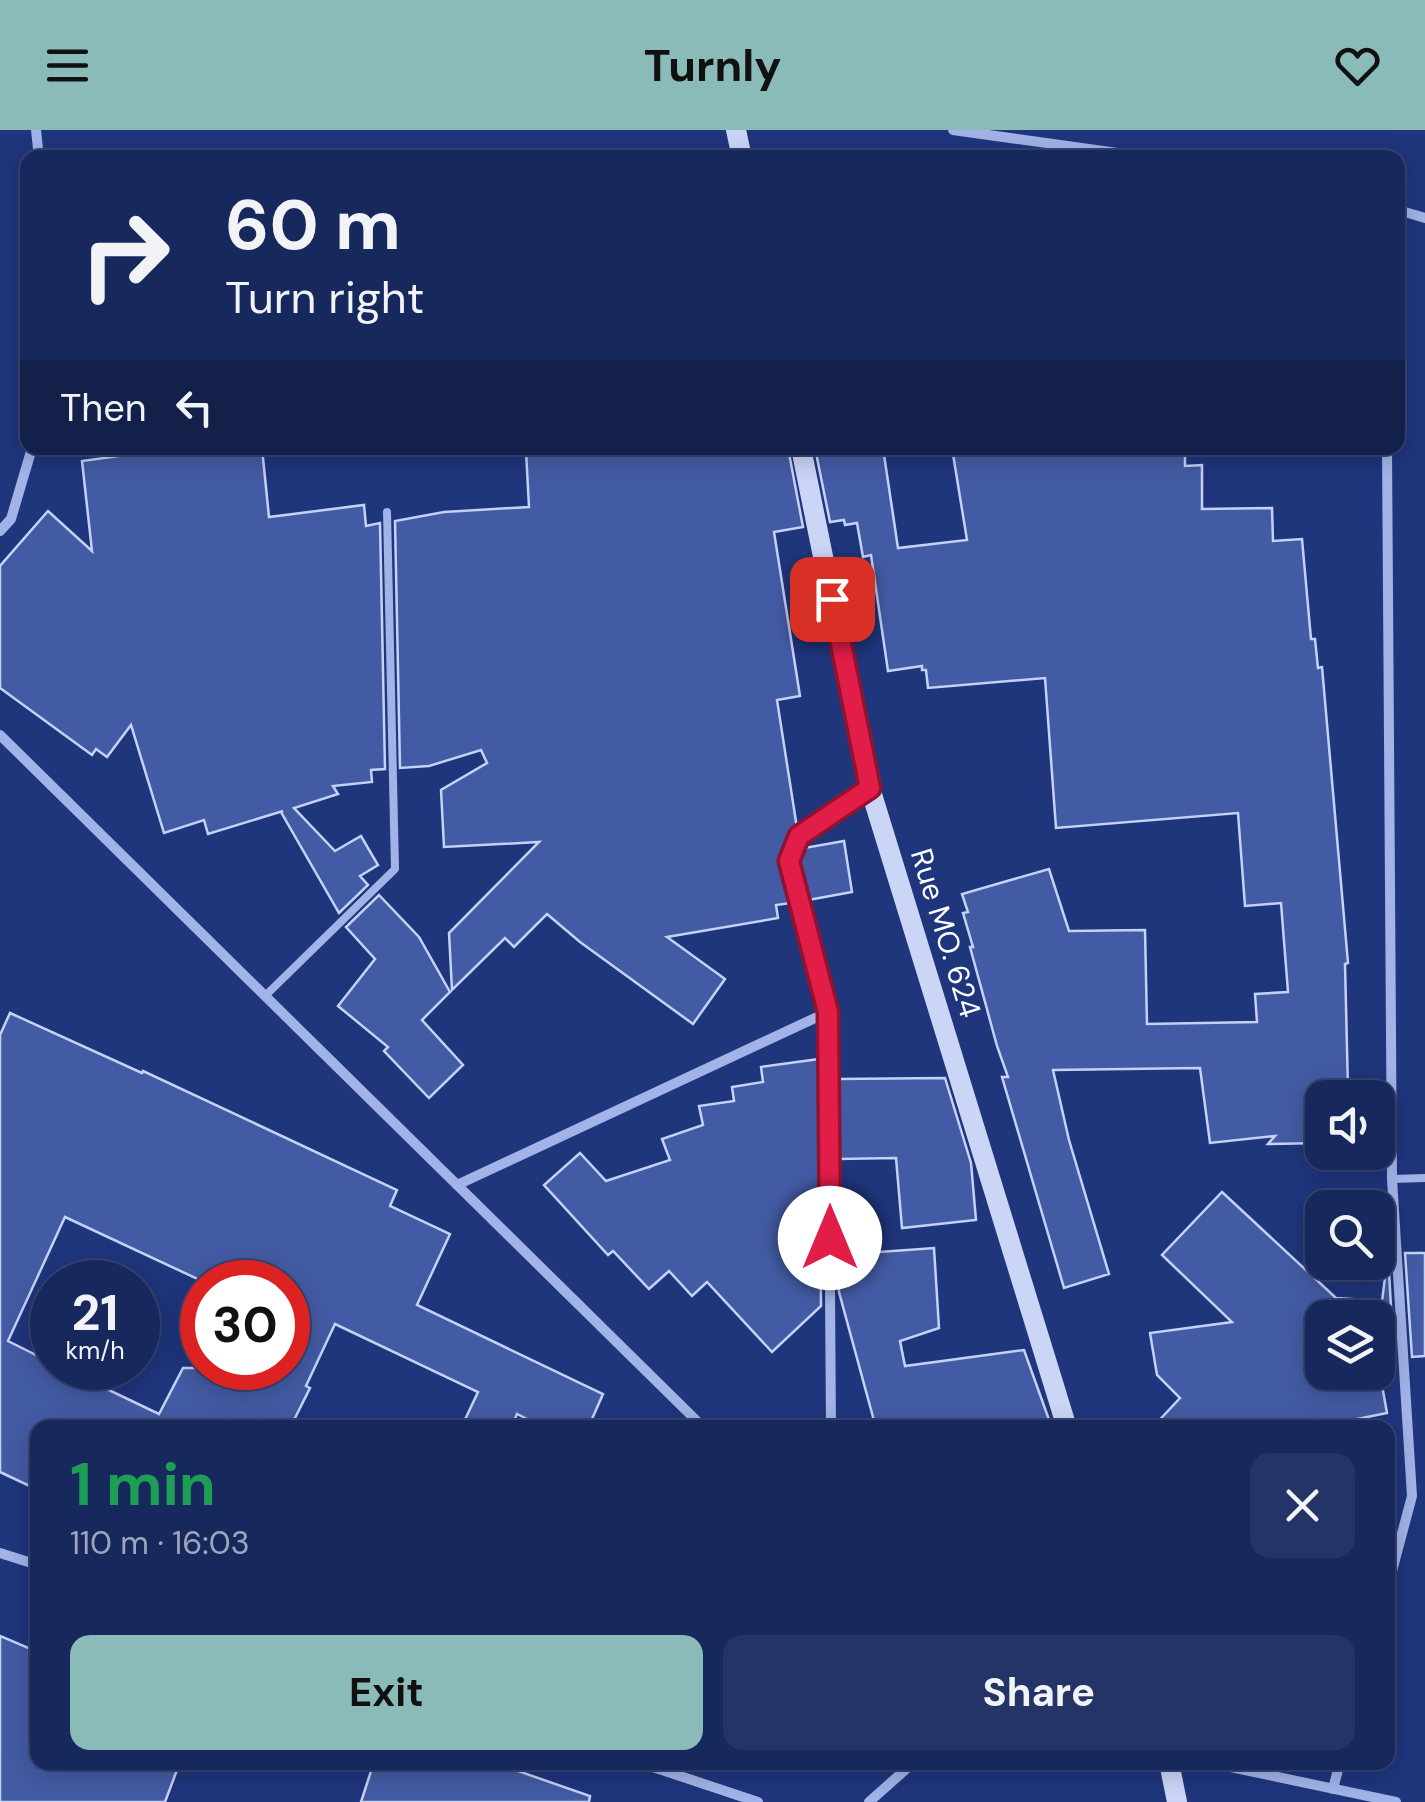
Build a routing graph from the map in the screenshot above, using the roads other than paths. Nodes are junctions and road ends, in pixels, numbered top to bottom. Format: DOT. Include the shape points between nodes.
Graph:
graph roads {
  1 [pos="954,130"];
  2 [pos="1095,150"];
  3 [pos="30,455"];
  4 [pos="802,455"];
  5 [pos="1387,455"];
  6 [pos="387,512"];
  7 [pos="0,531"];
  8 [pos="0,736"];
  9 [pos="870,788"];
  10 [pos="266,996"];
  11 [pos="828,1012"];
  12 [pos="1425,1178"];
  13 [pos="1392,1179"];
  14 [pos="457,1185"];
  15 [pos="696,1420"];
  16 [pos="831,1420"];
  17 [pos="1065,1420"];
  18 [pos="0,1553"];
  19 [pos="1395,1560"];
  20 [pos="30,1562"];
  21 [pos="662,1770"];
  22 [pos="905,1770"];
  23 [pos="1171,1770"];
  24 [pos="1244,1770"];
  25 [pos="1338,1770"];
  26 [pos="1333,1789"];
  27 [pos="758,1802"];
  28 [pos="870,1802"];
  29 [pos="1177,1802"];
  30 [pos="1396,1802"];
  1 -- 2 [label="street"];
  3 -- 7 [label="street" via="11,519"];
  4 -- 9 [label="street, Rue MO. 624"];
  5 -- 13 [label="street"];
  6 -- 10 [label="lane" via="395,869"];
  8 -- 10 [label="street"];
  9 -- 11 [label="street" via="799,836 789,861"];
  9 -- 17 [label="street, Rue MO. 624"];
  10 -- 14 [label="street"];
  11 -- 14 [label="street"];
  11 -- 16 [label="street"];
  12 -- 13 [label="lane"];
  13 -- 19 [label="street" via="1412,1496"];
  14 -- 15 [label="street"];
  18 -- 20 [label="street"];
  21 -- 27 [label="street"];
  22 -- 28 [label="street"];
  23 -- 29 [label="street"];
  24 -- 26 [label="street"];
  25 -- 26 [label="street"];
  26 -- 30 [label="street"];
}
